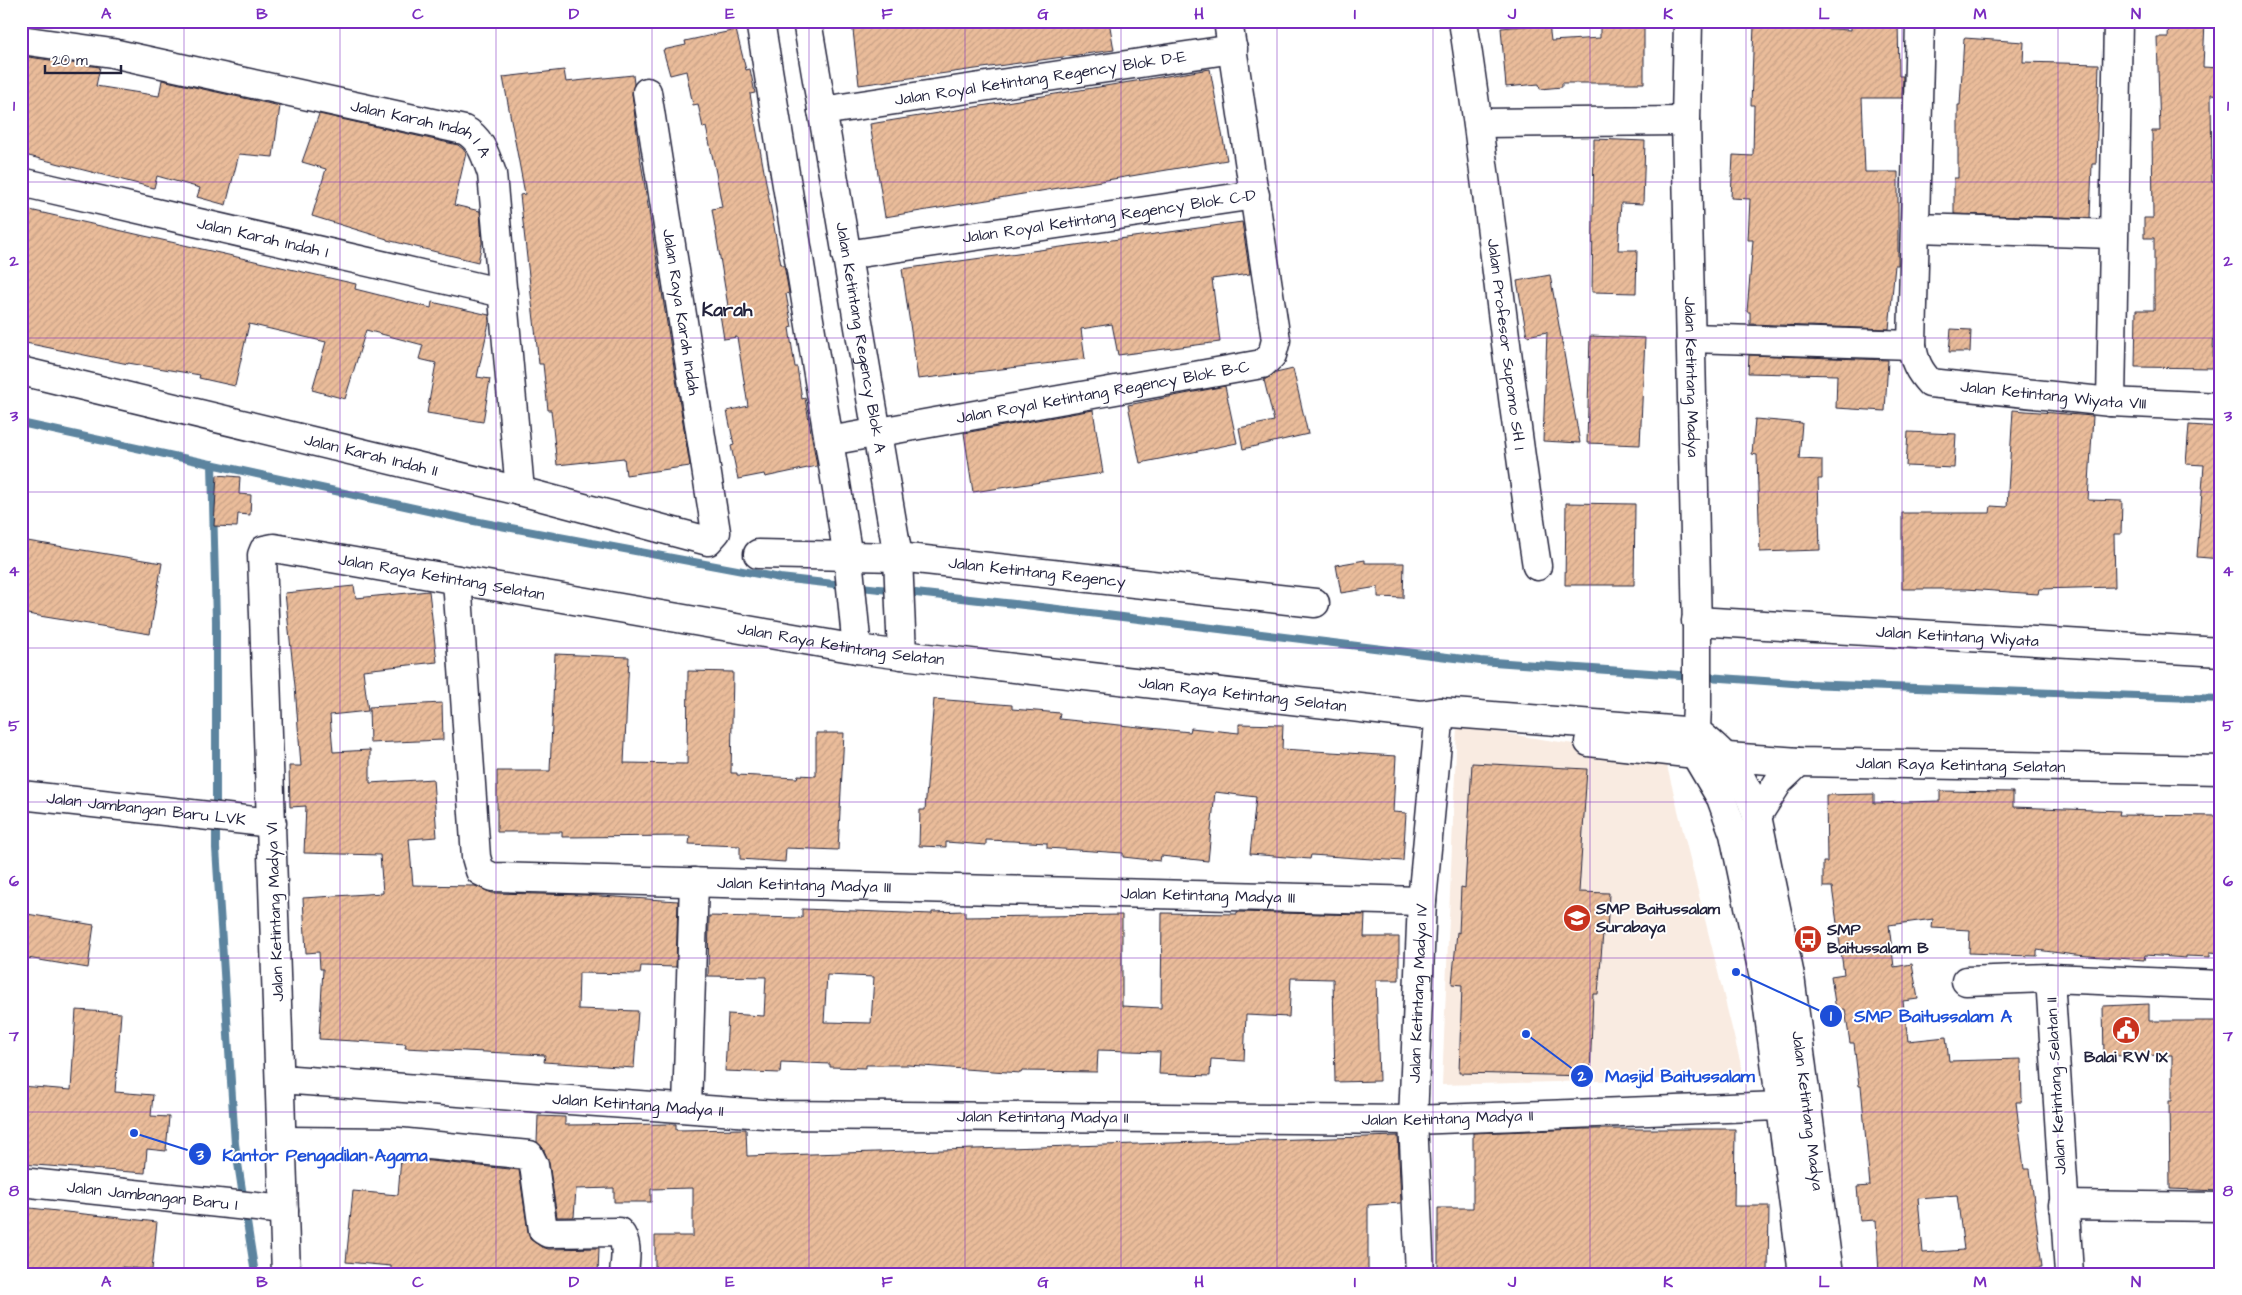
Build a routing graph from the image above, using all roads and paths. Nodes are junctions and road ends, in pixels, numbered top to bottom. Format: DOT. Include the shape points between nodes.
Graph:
graph roads {
  1 [pos="760,21"];
  2 [pos="807,21"];
  3 [pos="1228,21"];
  4 [pos="1463,21"];
  5 [pos="1688,21"];
  6 [pos="1920,21"];
  7 [pos="2118,21"];
  8 [pos="21,40"];
  9 [pos="1233,49"];
  10 [pos="647,92"];
  11 [pos="822,111"];
  12 [pos="1686,121"];
  13 [pos="1479,123"];
  14 [pos="21,182"];
  15 [pos="1255,195"];
  16 [pos="1916,228"];
  17 [pos="2113,234"];
  18 [pos="846,255"];
  19 [pos="504,293"];
  20 [pos="1691,338"];
  21 [pos="1912,345"];
  22 [pos="21,371"];
  23 [pos="2111,402"];
  24 [pos="2221,408"];
  25 [pos="876,432"];
  26 [pos="829,441"];
  27 [pos="520,491"];
  28 [pos="716,532"];
  29 [pos="264,550"];
  30 [pos="758,554"];
  31 [pos="898,564"];
  32 [pos="848,565"];
  33 [pos="1537,566"];
  34 [pos="458,580"];
  35 [pos="1315,603"];
  36 [pos="1696,625"];
  37 [pos="857,649"];
  38 [pos="2221,652"];
  39 [pos="902,655"];
  40 [pos="1433,717"];
  41 [pos="1706,752"];
  42 [pos="1799,762"];
  43 [pos="2221,770"];
  44 [pos="22,803"];
  45 [pos="1757,816"];
  46 [pos="272,823"];
  47 [pos="694,882"];
  48 [pos="1422,901"];
  49 [pos="2050,978"];
  50 [pos="1966,981"];
  51 [pos="2221,985"];
  52 [pos="280,1079"];
  53 [pos="1806,1105"];
  54 [pos="1780,1107"];
  55 [pos="687,1108"];
  56 [pos="1413,1120"];
  57 [pos="282,1141"];
  58 [pos="21,1182"];
  59 [pos="2063,1205"];
  60 [pos="2221,1207"];
  61 [pos="271,1209"];
  62 [pos="286,1274"];
  63 [pos="624,1274"];
  64 [pos="1420,1274"];
  65 [pos="1803,1274"];
  66 [pos="1829,1274"];
  67 [pos="2069,1274"];
  1 -- 26 [label="street"];
  2 -- 11 [label="street, Jalan Ketintang Regency Blok A"];
  3 -- 9 [label="street"];
  4 -- 13 [label="street, Jalan Profesor Supomo SH 1"];
  5 -- 12 [label="street, Jalan Ketintang Madya"];
  6 -- 16 [label="street, Jalan Ketintang Wiyata VIII"];
  7 -- 17 [label="street"];
  8 -- 19 [label="street, Jalan Karah Indah I A" via="112,53 464,130 484,150 492,174"];
  9 -- 11 [label="street, Jalan Royal Ketintang Regency Blok D-E"];
  9 -- 15 [label="street, Jalan Royal Ketintang Regency Blok C-D"];
  10 -- 28 [label="street, Jalan Raya Karah Indah"];
  11 -- 18 [label="street, Jalan Ketintang Regency Blok A"];
  12 -- 13 [label="street"];
  12 -- 20 [label="street, Jalan Ketintang Madya"];
  13 -- 33 [label="street, Jalan Profesor Supomo SH 1"];
  14 -- 19 [label="street, Jalan Karah Indah I"];
  15 -- 18 [label="street, Jalan Royal Ketintang Regency Blok C-D"];
  15 -- 25 [label="street, Jalan Royal Ketintang Regency Blok B-C" via="1276,340 1272,355 1262,364"];
  16 -- 17 [label="street"];
  16 -- 21 [label="street, Jalan Ketintang Wiyata VIII"];
  17 -- 23 [label="street"];
  18 -- 25 [label="street, Jalan Ketintang Regency Blok A"];
  19 -- 27 [label="street, Jalan Karah Indah I A"];
  20 -- 21 [label="street"];
  20 -- 36 [label="street, Jalan Ketintang Madya"];
  21 -- 23 [label="street, Jalan Ketintang Wiyata VIII" via="1914,359 1930,382"];
  22 -- 27 [label="street, Jalan Karah Indah II"];
  23 -- 24 [label="street, Jalan Ketintang Wiyata VIII"];
  25 -- 26 [label="street, Jalan Royal Ketintang Regency Blok B-C"];
  25 -- 31 [label="street, Jalan Ketintang Regency Blok A"];
  26 -- 32 [label="street"];
  27 -- 28 [label="street, Jalan Karah Indah II" via="705,541"];
  29 -- 34 [label="street, Jalan Raya Ketintang Selatan" via="278,548"];
  29 -- 46 [label="street, Jalan Ketintang Madya VI"];
  30 -- 32 [label="street, Jalan Ketintang Regency"];
  31 -- 32 [label="street, Jalan Ketintang Regency"];
  31 -- 35 [label="street, Jalan Ketintang Regency"];
  31 -- 39 [label="street, Jalan Ketintang Regency Blok A"];
  32 -- 37 [label="street"];
  34 -- 37 [label="street, Jalan Raya Ketintang Selatan"];
  34 -- 47 [label="street, Jalan Ketintang Madya III" via="476,857 480,871 492,877"];
  36 -- 38 [label="street, Jalan Ketintang Wiyata"];
  36 -- 41 [label="street, Jalan Ketintang Madya" via="1697,705"];
  37 -- 39 [label="street, Jalan Raya Ketintang Selatan"];
  39 -- 40 [label="street, Jalan Raya Ketintang Selatan"];
  40 -- 41 [label="street, Jalan Raya Ketintang Selatan"];
  40 -- 48 [label="street, Jalan Ketintang Madya IV"];
  41 -- 42 [label="street, Jalan Raya Ketintang Selatan"];
  41 -- 45 [label="street, Jalan Ketintang Madya" via="1749,792"];
  41 -- 54 [label="street, Jalan Ketintang Madya" via="1734,834 1764,978"];
  42 -- 43 [label="street, Jalan Raya Ketintang Selatan"];
  42 -- 45 [label="street" via="1779,781"];
  44 -- 46 [label="street, Jalan Jambangan Baru LVK" via="181,813"];
  45 -- 53 [label="street, Jalan Ketintang Madya" via="1790,976"];
  46 -- 52 [label="street, Jalan Ketintang Madya VI"];
  47 -- 48 [label="street, Jalan Ketintang Madya III"];
  47 -- 55 [label="street"];
  48 -- 56 [label="street, Jalan Ketintang Madya IV"];
  49 -- 50 [label="street"];
  49 -- 51 [label="street, Jalan Ketintang Selatan II"];
  49 -- 59 [label="street, Jalan Ketintang Selatan II"];
  52 -- 55 [label="street, Jalan Ketintang Madya II"];
  52 -- 57 [label="street, Jalan Ketintang Madya VI"];
  53 -- 54 [label="street, Jalan Ketintang Madya II"];
  53 -- 66 [label="street, Jalan Ketintang Madya"];
  54 -- 56 [label="street, Jalan Ketintang Madya II"];
  54 -- 65 [label="street, Jalan Ketintang Madya"];
  55 -- 56 [label="street, Jalan Ketintang Madya II" via="776,1115"];
  56 -- 64 [label="street, Jalan Ketintang Madya IV"];
  57 -- 61 [label="street, Jalan Ketintang Madya VI"];
  57 -- 63 [label="street" via="398,1142 529,1155 534,1165 542,1229 548,1233 619,1232 624,1237 626,1250"];
  58 -- 61 [label="street, Jalan Jambangan Baru I"];
  59 -- 60 [label="street"];
  59 -- 67 [label="street, Jalan Ketintang Selatan II"];
  61 -- 62 [label="street, Jalan Ketintang Madya VI"];
}
